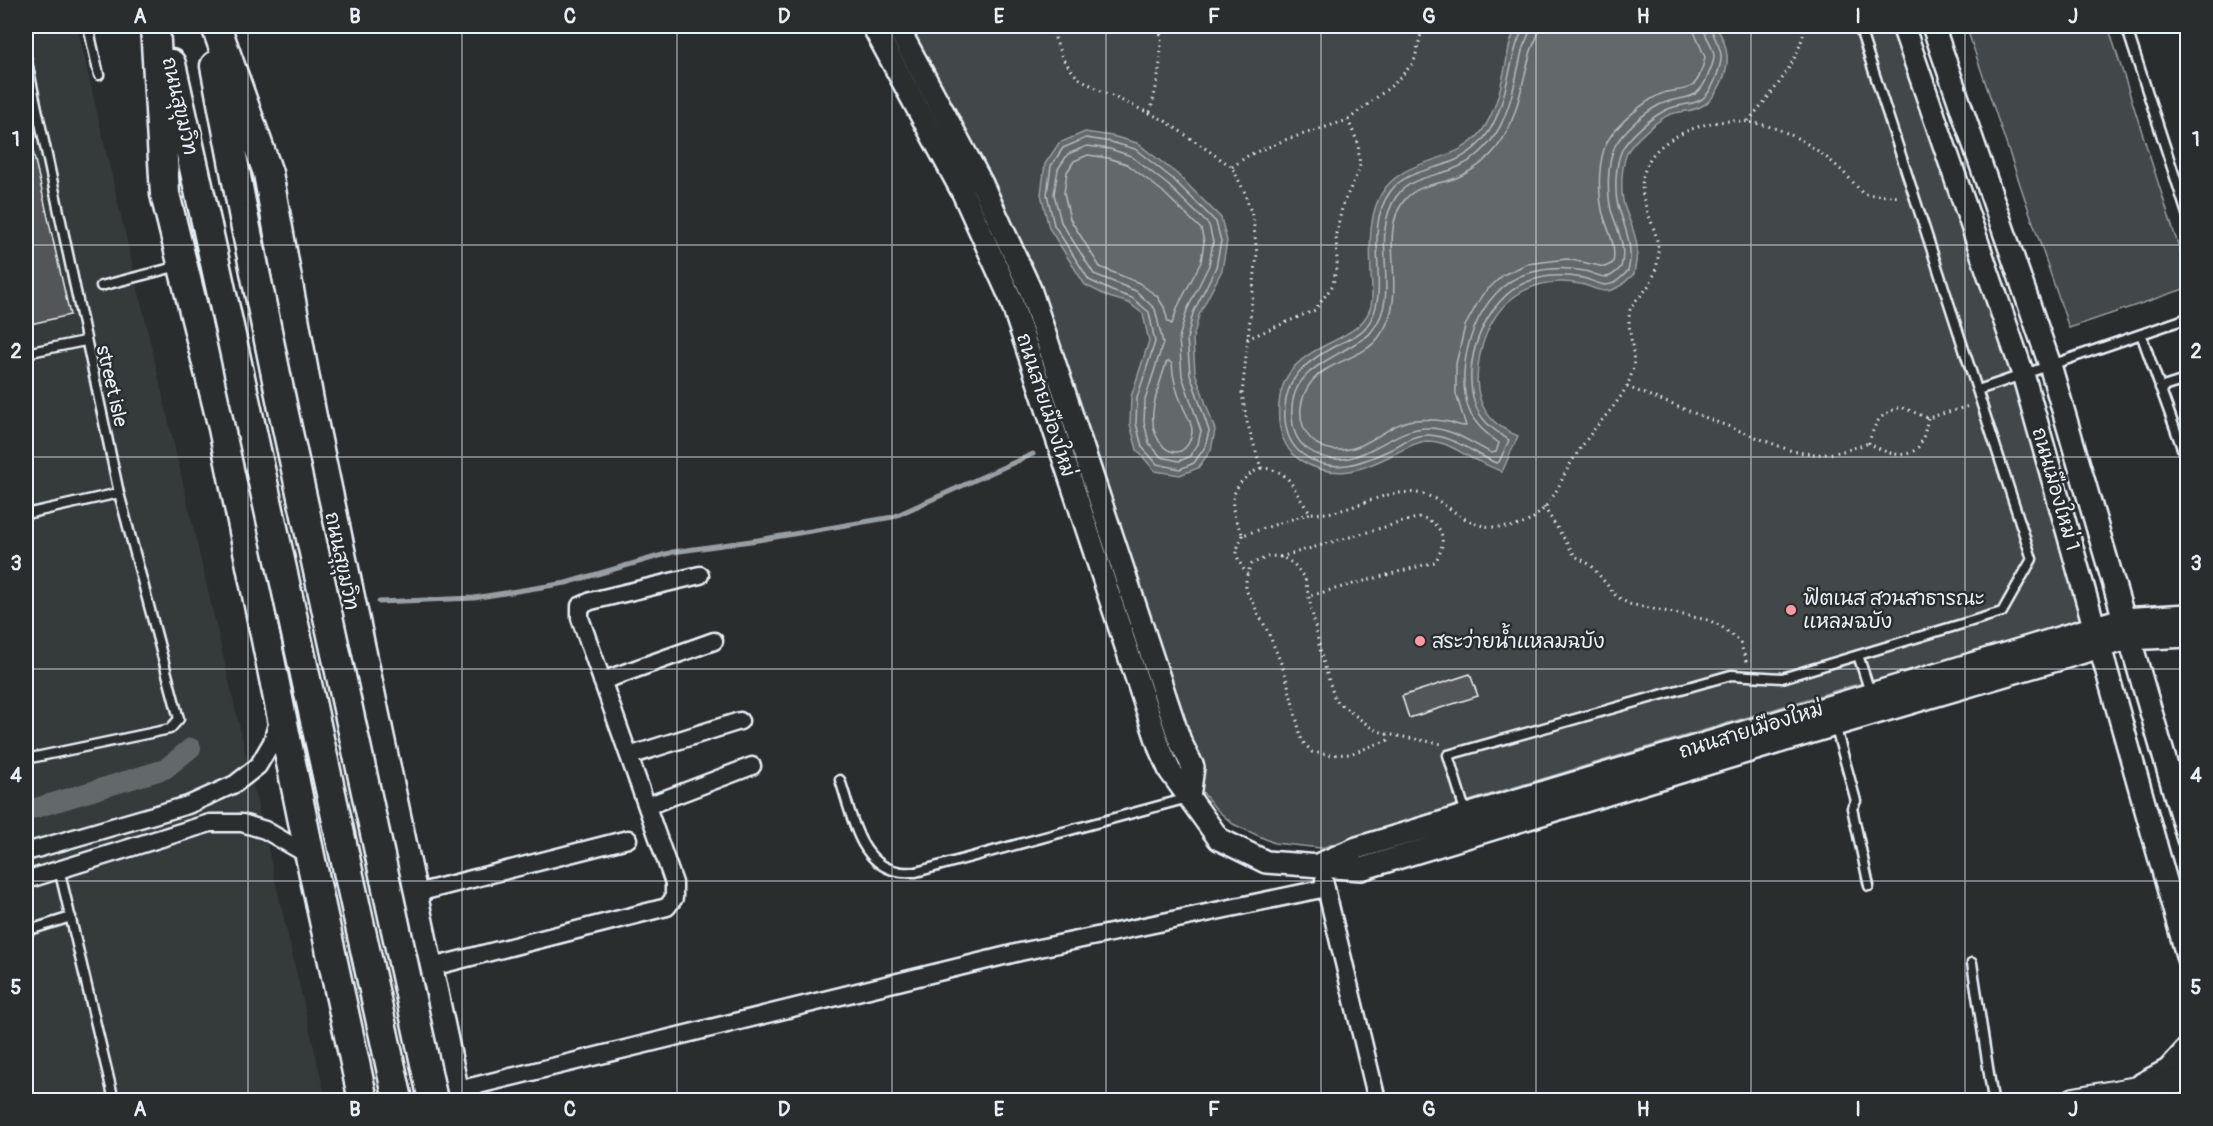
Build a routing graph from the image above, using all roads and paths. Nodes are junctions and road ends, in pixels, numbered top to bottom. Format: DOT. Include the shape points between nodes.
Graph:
graph roads {
  1 [pos="88,26"];
  2 [pos="155,26"];
  3 [pos="162,26"];
  4 [pos="207,26"];
  5 [pos="216,26"];
  6 [pos="873,26"];
  7 [pos="897,26"];
  8 [pos="1056,26"];
  9 [pos="1160,26"];
  10 [pos="1423,26"];
  11 [pos="1805,26"];
  12 [pos="1859,26"];
  13 [pos="1904,26"];
  14 [pos="1934,26"];
  15 [pos="2126,26"];
  16 [pos="26,57"];
  17 [pos="99,75"];
  18 [pos="1150,113"];
  19 [pos="1348,120"];
  20 [pos="1748,121"];
  21 [pos="1232,167"];
  22 [pos="1915,198"];
  23 [pos="989,199"];
  24 [pos="970,208"];
  25 [pos="2187,217"];
  26 [pos="183,266"];
  27 [pos="101,286"];
  28 [pos="2187,318"];
  29 [pos="2141,334"];
  30 [pos="1247,339"];
  31 [pos="85,341"];
  32 [pos="26,353"];
  33 [pos="2050,365"];
  34 [pos="2023,374"];
  35 [pos="2187,379"];
  36 [pos="1626,387"];
  37 [pos="2160,388"];
  38 [pos="1978,390"];
  39 [pos="1981,403"];
  40 [pos="1928,418"];
  41 [pos="1869,443"];
  42 [pos="2187,465"];
  43 [pos="1261,468"];
  44 [pos="119,493"];
  45 [pos="1545,507"];
  46 [pos="1311,513"];
  47 [pos="26,514"];
  48 [pos="1243,535"];
  49 [pos="1279,557"];
  50 [pos="1247,574"];
  51 [pos="700,575"];
  52 [pos="1308,596"];
  53 [pos="2187,615"];
  54 [pos="2122,619"];
  55 [pos="1140,620"];
  56 [pos="1120,627"];
  57 [pos="2095,627"];
  58 [pos="2187,636"];
  59 [pos="2128,639"];
  60 [pos="714,641"];
  61 [pos="2101,647"];
  62 [pos="1858,655"];
  63 [pos="1751,676"];
  64 [pos="602,681"];
  65 [pos="1873,703"];
  66 [pos="281,710"];
  67 [pos="740,721"];
  68 [pos="1835,725"];
  69 [pos="1387,734"];
  70 [pos="1448,755"];
  71 [pos="629,756"];
  72 [pos="26,759"];
  73 [pos="752,766"];
  74 [pos="840,780"];
  75 [pos="1189,797"];
  76 [pos="647,806"];
  77 [pos="1469,825"];
  78 [pos="628,839"];
  79 [pos="2187,839"];
  80 [pos="26,852"];
  81 [pos="310,856"];
  82 [pos="1319,864"];
  83 [pos="59,869"];
  84 [pos="26,880"];
  85 [pos="1869,886"];
  86 [pos="1326,888"];
  87 [pos="413,894"];
  88 [pos="71,917"];
  89 [pos="26,931"];
  90 [pos="2187,959"];
  91 [pos="1972,963"];
  92 [pos="430,977"];
  93 [pos="342,1003"];
  94 [pos="2187,1048"];
  95 [pos="2187,1080"];
  96 [pos="2128,1090"];
  97 [pos="448,1097"];
  98 [pos="114,1101"];
  99 [pos="363,1101"];
  100 [pos="398,1101"];
  101 [pos="1377,1101"];
  102 [pos="1993,1101"];
  103 [pos="2074,1101"];
  1 -- 17 [label="lane"];
  2 -- 26 [label="highway, ถนนสุขุมวิท" via="165,195"];
  3 -- 100 [label="highway, ถนนสุขุมวิท, bridge"];
  4 -- 97 [label="highway, ถนนสุขุมวิท, bridge" via="284,414"];
  5 -- 87 [label="highway, ถนนสุขุมวิท" via="268,173 311,412"];
  6 -- 24 [label="street, ถนนสายเมืองใหม่"];
  7 -- 23 [label="street, ถนนสายเมืองใหม่"];
  8 -- 18 [label="path" via="1055,38 1062,58 1077,77"];
  9 -- 18 [label="path" via="1159,82"];
  10 -- 19 [label="path" via="1414,62 1395,83"];
  11 -- 20 [label="path" via="1796,55 1778,86"];
  12 -- 22 [label="lane"];
  13 -- 34 [label="street, ถนนเมืองใหม่ 1"];
  14 -- 33 [label="street, ถนนเมืองใหม่ 1"];
  15 -- 25 [label="lane"];
  16 -- 31 [label="lane, street isle"];
  18 -- 21 [label="path"];
  19 -- 21 [label="path" via="1285,140"];
  19 -- 30 [label="path" via="1358,143 1360,168 1343,204 1336,234 1334,285 1315,310"];
  20 -- 22 [label="path" via="1811,144 1863,194"];
  20 -- 36 [label="path" via="1721,120 1693,127 1659,147 1646,166 1641,185 1658,249 1657,270 1631,307 1628,328 1633,367"];
  21 -- 30 [label="path" via="1253,218 1257,254"];
  22 -- 38 [label="lane"];
  23 -- 24 [label="street"];
  23 -- 55 [label="street, ถนนสายเมืองใหม่" via="1030,290"];
  24 -- 56 [label="street, ถนนสายเมืองใหม่" via="1010,297"];
  26 -- 27 [label="lane"];
  26 -- 66 [label="highway, ถนนสุขุมวิท" via="223,428"];
  28 -- 29 [label="lane"];
  29 -- 33 [label="lane"];
  29 -- 37 [label="lane"];
  30 -- 43 [label="path" via="1242,394"];
  31 -- 32 [label="lane"];
  31 -- 44 [label="lane, street isle"];
  33 -- 34 [label="lane"];
  33 -- 54 [label="street, ถนนเมืองใหม่ 1"];
  34 -- 38 [label="lane"];
  34 -- 57 [label="street, ถนนเมืองใหม่ 1"];
  35 -- 37 [label="lane"];
  36 -- 41 [label="path" via="1789,450 1813,455 1836,453"];
  36 -- 45 [label="path" via="1570,464"];
  37 -- 42 [label="lane"];
  38 -- 39 [label="lane"];
  39 -- 40 [label="path"];
  39 -- 62 [label="lane" via="2032,559 2002,612"];
  40 -- 41 [label="path" via="1901,407 1887,412 1877,422"];
  40 -- 41 [label="path" via="1920,445 1911,452 1889,453"];
  43 -- 46 [label="path" via="1284,474"];
  43 -- 48 [label="path" via="1239,483 1233,497 1232,510"];
  44 -- 47 [label="lane"];
  44 -- 72 [label="lane, street isle" via="179,719 170,729"];
  45 -- 46 [label="path" via="1531,520 1515,527 1492,528 1472,524 1434,498 1418,493 1396,492 1351,508"];
  45 -- 63 [label="path" via="1575,556 1591,565 1616,596 1629,604 1721,626 1740,642"];
  46 -- 48 [label="path"];
  48 -- 50 [label="path" via="1236,549 1238,561"];
  49 -- 50 [label="path" via="1260,559 1251,564"];
  49 -- 52 [label="path" via="1294,564 1305,579"];
  49 -- 52 [label="path" via="1420,517 1430,520 1442,534 1440,555 1435,562"];
  50 -- 69 [label="path" via="1246,590 1285,673 1302,741 1312,752 1350,754 1388,740"];
  51 -- 64 [label="street" via="580,606 580,618"];
  52 -- 69 [label="path" via="1335,700 1373,729"];
  53 -- 54 [label="street, ถนนสายเมืองใหม่"];
  54 -- 57 [label="street, ถนนสายเมืองใหม่"];
  54 -- 59 [label="street, ถนนเมืองใหม่ 1"];
  55 -- 56 [label="street"];
  55 -- 75 [label="street, ถนนสายเมืองใหม่" via="1180,741 1193,767"];
  56 -- 75 [label="street, ถนนสายเมืองใหม่" via="1160,749"];
  57 -- 61 [label="street, ถนนเมืองใหม่ 1"];
  57 -- 65 [label="street, ถนนสายเมืองใหม่"];
  58 -- 59 [label="street, ถนนสายเมืองใหม่"];
  59 -- 61 [label="street, ถนนสายเมืองใหม่"];
  59 -- 79 [label="street, ถนนเมืองใหม่ 1"];
  60 -- 64 [label="street"];
  61 -- 65 [label="street, ถนนสายเมืองใหม่"];
  61 -- 90 [label="street, ถนนเมืองใหม่ 1"];
  62 -- 63 [label="lane" via="1782,678"];
  62 -- 65 [label="lane"];
  63 -- 70 [label="lane" via="1731,675"];
  64 -- 71 [label="street"];
  65 -- 68 [label="street, ถนนสายเมืองใหม่"];
  65 -- 77 [label="street, ถนนสายเมืองใหม่"];
  66 -- 80 [label="street" via="272,742 258,766 235,783 188,805"];
  66 -- 81 [label="highway, ถนนสุขุมวิท"];
  67 -- 71 [label="street"];
  68 -- 77 [label="street, ถนนสายเมืองใหม่"];
  68 -- 85 [label="lane" via="1856,801 1852,808"];
  69 -- 70 [label="path" via="1444,744"];
  70 -- 77 [label="lane"];
  71 -- 76 [label="street"];
  73 -- 76 [label="street"];
  74 -- 75 [label="lane" via="860,839 870,855 897,872 916,872"];
  75 -- 82 [label="street, ถนนสายเมืองใหม่" via="1219,839 1266,861"];
  76 -- 92 [label="street" via="674,883 674,898 667,907"];
  77 -- 82 [label="street, ถนนสายเมืองใหม่" via="1357,848"];
  78 -- 87 [label="street"];
  81 -- 83 [label="street" via="265,830 242,823 210,823"];
  81 -- 93 [label="highway, ถนนสุขุมวิท"];
  82 -- 86 [label="street"];
  83 -- 84 [label="street"];
  83 -- 88 [label="lane"];
  86 -- 97 [label="street" via="1020,952"];
  86 -- 101 [label="street"];
  87 -- 92 [label="highway, ถนนสุขุมวิท"];
  88 -- 89 [label="lane"];
  88 -- 98 [label="lane"];
  91 -- 102 [label="lane"];
  92 -- 93 [label="highway" via="428,997 420,1008 399,1021 374,1023 361,1019"];
  92 -- 97 [label="highway, ถนนสุขุมวิท"];
  93 -- 99 [label="highway, ถนนสุขุมวิท"];
  94 -- 96 [label="street" via="2168,1070"];
  95 -- 96 [label="main road"];
  96 -- 103 [label="main road"];
}
